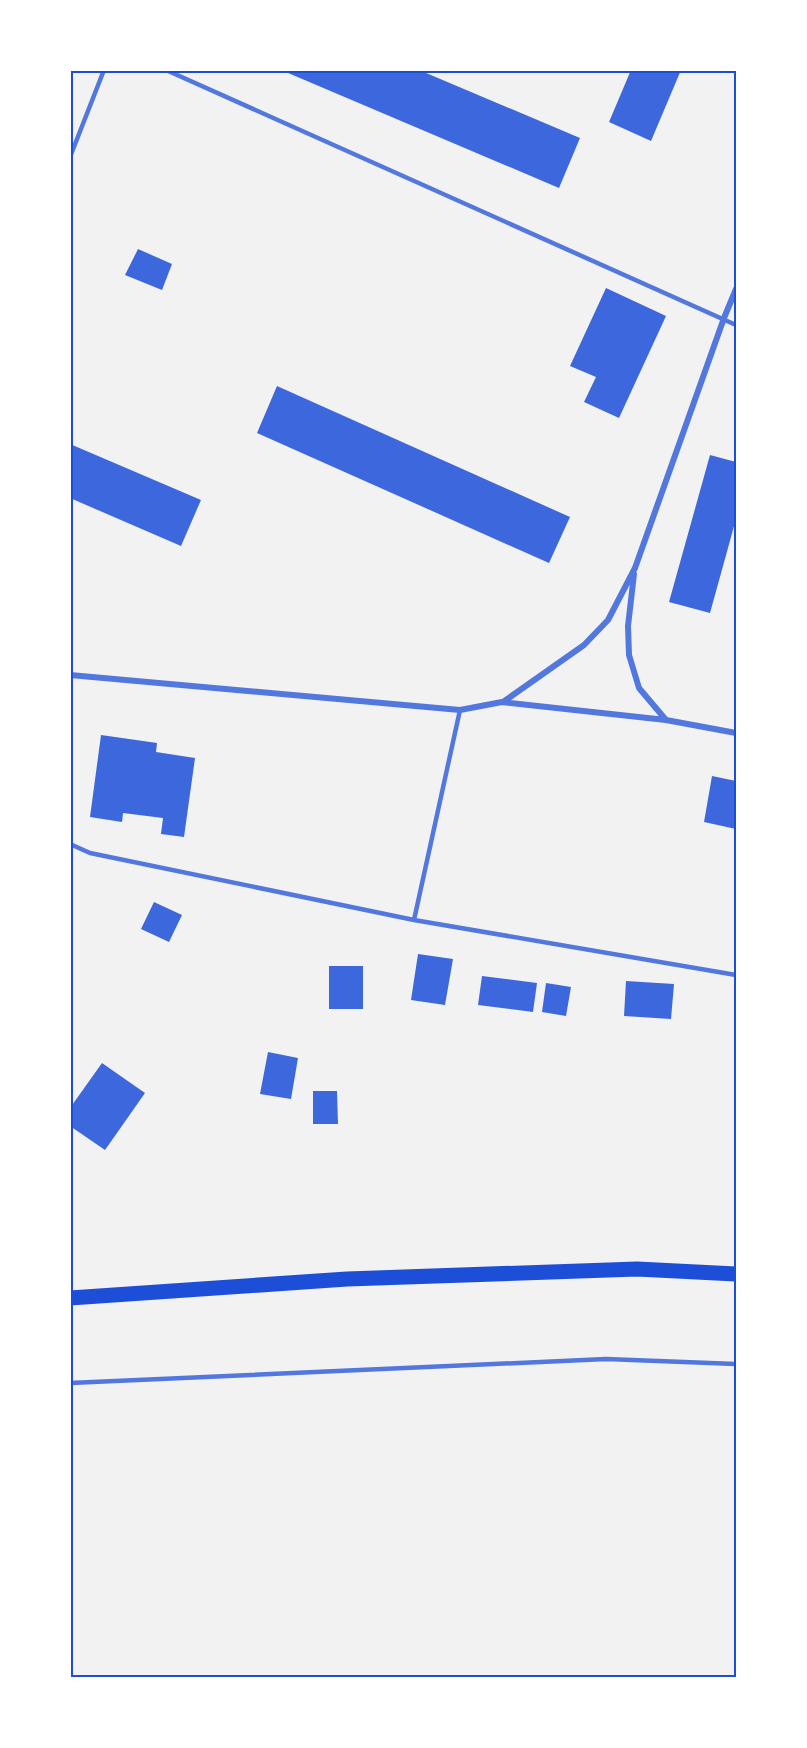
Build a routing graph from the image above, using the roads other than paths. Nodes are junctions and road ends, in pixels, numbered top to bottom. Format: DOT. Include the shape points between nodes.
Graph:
graph roads {
  1 [pos="104,70"];
  2 [pos="166,70"];
  3 [pos="70,157"];
  4 [pos="736,289"];
  5 [pos="724,318"];
  6 [pos="736,325"];
  7 [pos="635,568"];
  8 [pos="70,675"];
  9 [pos="502,702"];
  10 [pos="460,710"];
  11 [pos="666,720"];
  12 [pos="736,733"];
  13 [pos="70,844"];
  14 [pos="414,920"];
  15 [pos="736,975"];
  16 [pos="736,1274"];
  17 [pos="70,1298"];
  18 [pos="736,1364"];
  19 [pos="70,1383"];
  1 -- 3 [label="lane"];
  2 -- 5 [label="lane"];
  4 -- 5 [label="street"];
  5 -- 6 [label="lane"];
  5 -- 7 [label="street"];
  7 -- 9 [label="street" via="608,620 584,645"];
  7 -- 11 [label="street" via="629,655 639,687"];
  8 -- 10 [label="street"];
  9 -- 10 [label="street"];
  9 -- 11 [label="street"];
  10 -- 14 [label="lane"];
  11 -- 12 [label="street"];
  13 -- 14 [label="lane" via="90,853"];
  14 -- 15 [label="lane"];
  16 -- 17 [label="main road" via="637,1269 359,1278"];
  18 -- 19 [label="lane" via="606,1359"];
}
